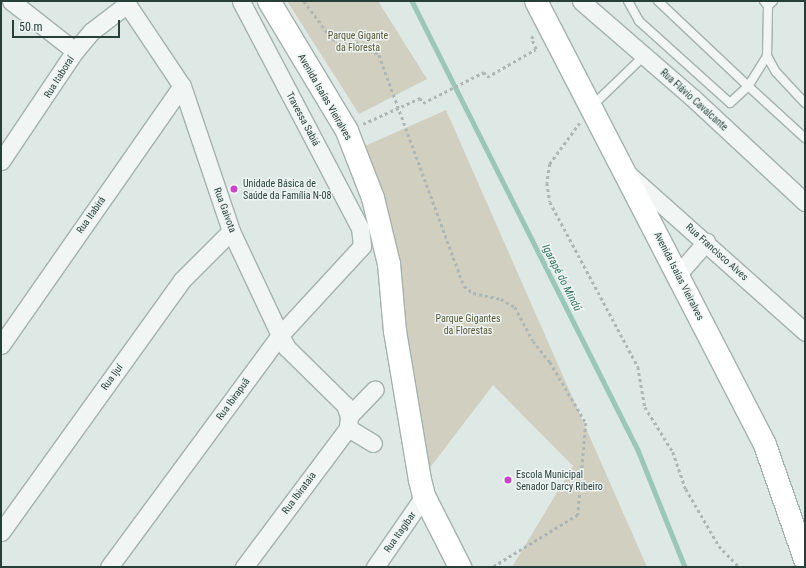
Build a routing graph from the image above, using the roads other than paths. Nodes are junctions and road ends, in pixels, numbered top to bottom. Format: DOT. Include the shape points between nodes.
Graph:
graph roads {
  1 [pos="11,1"];
  2 [pos="241,1"];
  3 [pos="269,1"];
  4 [pos="536,1"];
  5 [pos="581,1"];
  6 [pos="628,1"];
  7 [pos="658,1"];
  8 [pos="126,2"];
  9 [pos="768,3"];
  10 [pos="75,51"];
  11 [pos="644,55"];
  12 [pos="767,56"];
  13 [pos="182,86"];
  14 [pos="748,86"];
  15 [pos="805,102"];
  16 [pos="592,106"];
  17 [pos="805,138"];
  18 [pos="1,161"];
  19 [pos="628,174"];
  20 [pos="805,202"];
  21 [pos="231,231"];
  22 [pos="363,238"];
  23 [pos="706,242"];
  24 [pos="678,274"];
  25 [pos="805,332"];
  26 [pos="280,335"];
  27 [pos="1,345"];
  28 [pos="375,389"];
  29 [pos="347,416"];
  30 [pos="373,443"];
  31 [pos="424,496"];
  32 [pos="1,532"];
  33 [pos="805,559"];
  34 [pos="110,567"];
  35 [pos="244,567"];
  36 [pos="375,567"];
  37 [pos="460,567"];
  1 -- 10 [label="street"];
  2 -- 22 [label="street, Travessa Sabiá"];
  3 -- 31 [label="main road, Avenida Isaías Vieiralves" via="347,131 373,198 389,264 396,339"];
  4 -- 16 [label="main road, Avenida Isaías Vieiralves"];
  5 -- 11 [label="street, Rua Flávio Cavalcante"];
  6 -- 14 [label="lane" via="639,21 730,103"];
  7 -- 14 [label="lane"];
  8 -- 10 [label="street, Rua Itaboraí" via="92,31"];
  8 -- 13 [label="street, Rua Gaivota"];
  9 -- 12 [label="lane"];
  10 -- 18 [label="street, Rua Itaboraí"];
  11 -- 16 [label="lane"];
  11 -- 20 [label="street, Rua Flávio Cavalcante"];
  12 -- 14 [label="lane"];
  12 -- 15 [label="lane" via="776,72"];
  13 -- 21 [label="street, Rua Gaivota"];
  13 -- 27 [label="street, Rua Itabirá"];
  14 -- 17 [label="lane"];
  16 -- 19 [label="main road, Avenida Isaías Vieiralves"];
  19 -- 23 [label="street, Rua Francisco Alves"];
  19 -- 24 [label="main road, Avenida Isaías Vieiralves"];
  21 -- 26 [label="street, Rua Gaivota"];
  21 -- 32 [label="street, Rua Ijuí" via="182,280"];
  22 -- 26 [label="street, Rua Ibirapuã" via="359,251"];
  23 -- 24 [label="street"];
  23 -- 25 [label="street, Rua Francisco Alves"];
  24 -- 33 [label="main road, Avenida Isaías Vieiralves" via="765,445"];
  26 -- 29 [label="street, Rua Gaivota" via="287,348"];
  26 -- 34 [label="street, Rua Ibirapuã"];
  28 -- 29 [label="street, Rua Ibirataia"];
  29 -- 30 [label="street, Rua Gaivota"];
  29 -- 35 [label="street, Rua Ibirataia"];
  31 -- 36 [label="street, Rua Itagibar"];
  31 -- 37 [label="main road, Avenida Isaías Vieiralves"];
}
